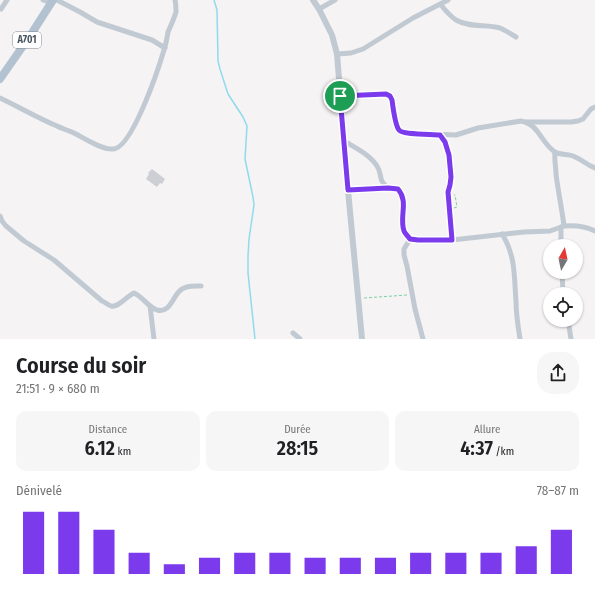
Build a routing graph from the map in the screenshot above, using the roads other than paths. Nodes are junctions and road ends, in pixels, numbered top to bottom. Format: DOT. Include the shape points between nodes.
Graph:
graph roads {
  1 [pos="6,0"];
  2 [pos="43,0"];
  3 [pos="175,0"];
  4 [pos="313,0"];
  5 [pos="335,0"];
  6 [pos="448,0"];
  7 [pos="54,1"];
  8 [pos="440,5"];
  9 [pos="319,9"];
  10 [pos="1,10"];
  11 [pos="516,37"];
  12 [pos="165,48"];
  13 [pos="337,54"];
  14 [pos="0,79"];
  15 [pos="340,96"];
  16 [pos="0,98"];
  17 [pos="595,107"];
  18 [pos="525,122"];
  19 [pos="440,135"];
  20 [pos="344,141"];
  21 [pos="555,152"];
  22 [pos="595,168"];
  23 [pos="388,188"];
  24 [pos="348,190"];
  25 [pos="0,216"];
  26 [pos="562,227"];
  27 [pos="595,231"];
  28 [pos="502,234"];
  29 [pos="410,239"];
  30 [pos="561,239"];
  31 [pos="452,240"];
  32 [pos="201,286"];
  33 [pos="150,306"];
  34 [pos="569,327"];
  35 [pos="293,332"];
  36 [pos="154,339"];
  37 [pos="300,339"];
  38 [pos="362,339"];
  39 [pos="424,339"];
  40 [pos="520,339"];
  41 [pos="571,339"];
  1 -- 10 [label="street"];
  2 -- 7 [label="street"];
  3 -- 12 [label="street" via="176,11"];
  4 -- 9 [label="street"];
  5 -- 9 [label="street"];
  6 -- 8 [label="street"];
  7 -- 12 [label="street" via="97,22 152,40"];
  7 -- 14 [label="main road, A701"];
  8 -- 11 [label="street" via="458,21 500,28"];
  8 -- 13 [label="street" via="421,13 363,49"];
  9 -- 13 [label="street" via="332,35"];
  12 -- 16 [label="street" via="137,120 124,142 114,150 89,142"];
  13 -- 15 [label="street"];
  15 -- 19 [label="street" via="386,94 392,100 399,130 407,133"];
  15 -- 20 [label="street"];
  17 -- 18 [label="street" via="578,121"];
  18 -- 19 [label="street" via="483,127 456,135"];
  18 -- 21 [label="street" via="536,128"];
  19 -- 31 [label="street" via="449,155 451,177 448,192"];
  20 -- 23 [label="street" via="373,160 382,182"];
  20 -- 24 [label="street"];
  21 -- 22 [label="street" via="571,155"];
  21 -- 26 [label="street" via="558,192 564,221"];
  23 -- 24 [label="street"];
  23 -- 29 [label="street" via="398,189 401,193 404,206 403,227"];
  24 -- 38 [label="street"];
  25 -- 33 [label="street" via="6,226 54,260 102,301 114,307 134,293"];
  26 -- 27 [label="street" via="580,226"];
  26 -- 28 [label="street"];
  26 -- 30 [label="street"];
  28 -- 31 [label="street"];
  28 -- 40 [label="street" via="510,247 513,262"];
  29 -- 31 [label="street"];
  29 -- 39 [label="street" via="404,249 404,255"];
  32 -- 33 [label="street" via="183,288 165,310 156,310"];
  33 -- 36 [label="street"];
  34 -- 41 [label="street"];
  35 -- 37 [label="street"];
}
